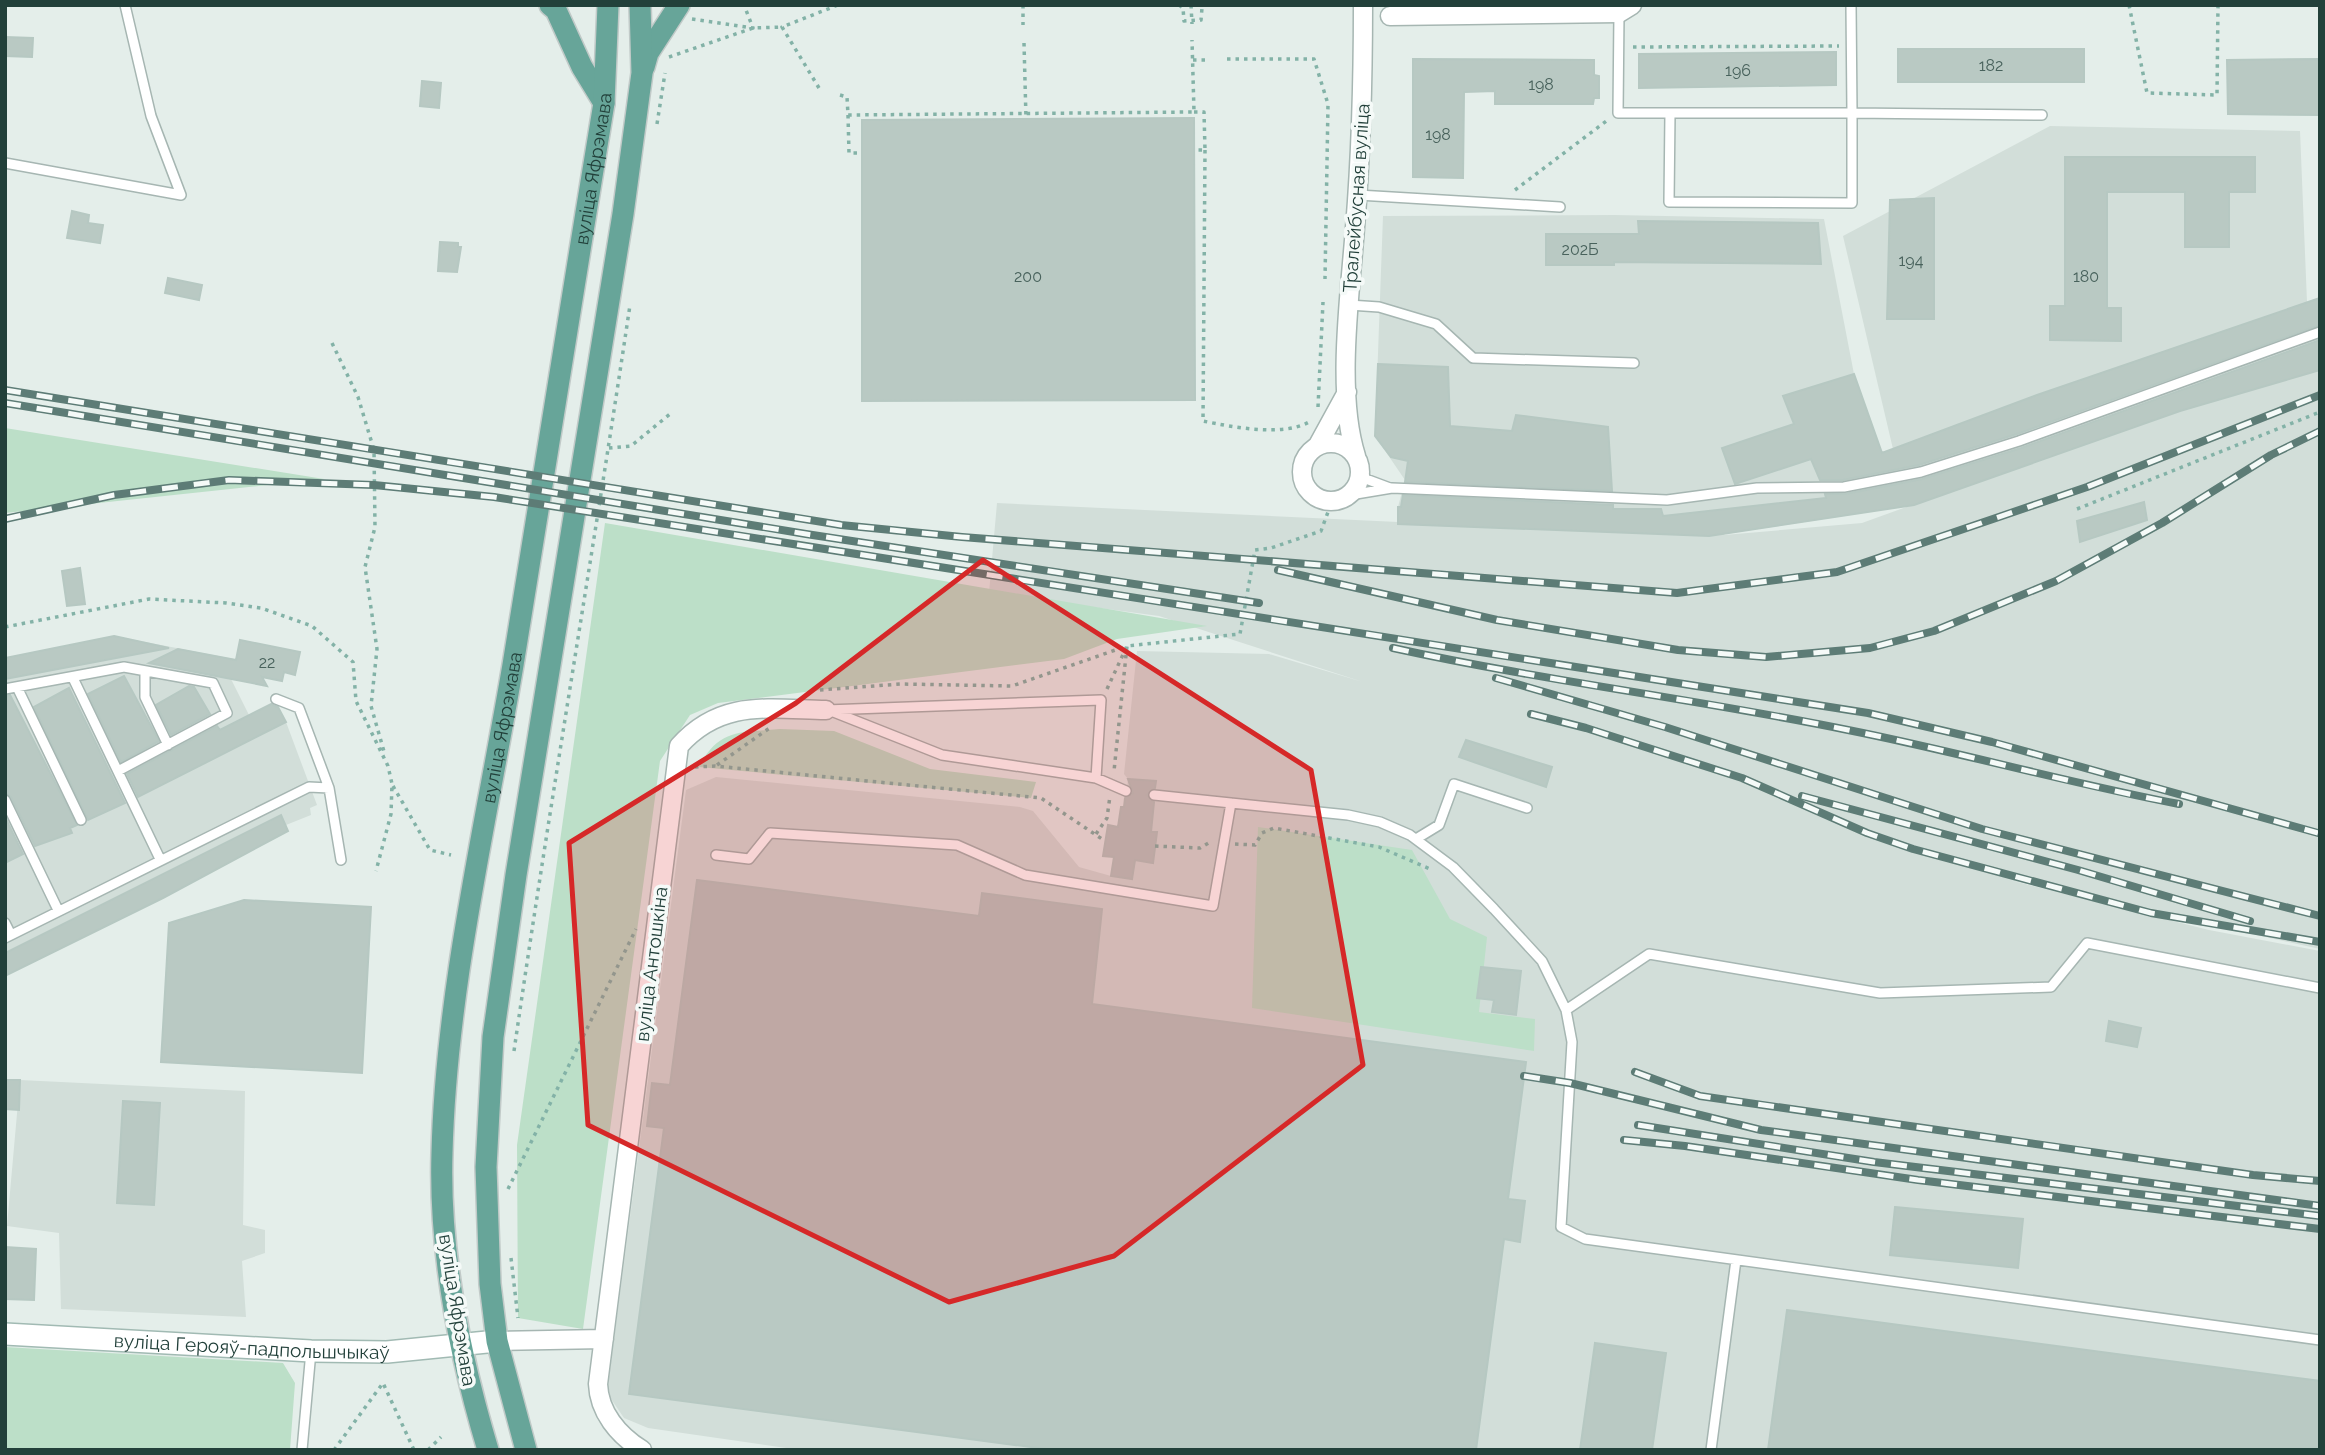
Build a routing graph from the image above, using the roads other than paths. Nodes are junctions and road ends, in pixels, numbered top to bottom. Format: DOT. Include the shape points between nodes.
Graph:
graph roads {
  1 [pos="125,5"];
  2 [pos="550,5"];
  3 [pos="608,5"];
  4 [pos="640,5"];
  5 [pos="1363,5"];
  6 [pos="1851,5"];
  7 [pos="1625,9"];
  8 [pos="683,10"];
  9 [pos="1390,16"];
  10 [pos="642,73"];
  11 [pos="604,103"];
  12 [pos="1670,113"];
  13 [pos="1852,113"];
  14 [pos="2042,115"];
  15 [pos="5,163"];
  16 [pos="1358,195"];
  17 [pos="1560,206"];
  18 [pos="1349,305"];
  19 [pos="2320,332"];
  20 [pos="564,360"];
  21 [pos="1634,363"];
  22 [pos="598,366"];
  23 [pos="1347,392"];
  24 [pos="1318,445"];
  25 [pos="1359,463"];
  26 [pos="1392,488"];
  27 [pos="1350,495"];
  28 [pos="145,671"];
  29 [pos="73,678"];
  30 [pos="17,687"];
  31 [pos="5,689"];
  32 [pos="276,699"];
  33 [pos="826,709"];
  34 [pos="168,745"];
  35 [pos="118,771"];
  36 [pos="1096,778"];
  37 [pos="329,788"];
  38 [pos="1126,791"];
  39 [pos="1154,795"];
  40 [pos="5,800"];
  41 [pos="1231,803"];
  42 [pos="1527,808"];
  43 [pos="81,820"];
  44 [pos="1416,839"];
  45 [pos="716,855"];
  46 [pos="160,859"];
  47 [pos="341,860"];
  48 [pos="58,911"];
  49 [pos="5,923"];
  50 [pos="8,936"];
  51 [pos="2320,988"];
  52 [pos="1566,1010"];
  53 [pos="1737,1260"];
  54 [pos="5,1334"];
  55 [pos="604,1339"];
  56 [pos="2320,1340"];
  57 [pos="497,1341"];
  58 [pos="464,1346"];
  59 [pos="311,1351"];
  60 [pos="302,1450"];
  61 [pos="488,1450"];
  62 [pos="526,1450"];
  63 [pos="642,1450"];
  64 [pos="1711,1450"];
  1 -- 15 [label="lane" via="151,116 181,195"];
  2 -- 11 [label="main road"];
  3 -- 11 [label="main road, вуліца Яфрэмава"];
  4 -- 10 [label="main road, вуліца Яфрэмава"];
  5 -- 16 [label="street, Тралейбусная вуліца"];
  6 -- 13 [label="lane"];
  7 -- 9 [label="street"];
  7 -- 12 [label="lane" via="1618,113"];
  8 -- 10 [label="main road" via="648,53"];
  10 -- 22 [label="main road, вуліца Яфрэмава"];
  11 -- 20 [label="main road, вуліца Яфрэмава"];
  12 -- 13 [label="lane"];
  12 -- 13 [label="lane" via="1669,202 1839,203 1852,203"];
  13 -- 14 [label="lane"];
  16 -- 17 [label="lane"];
  16 -- 18 [label="street, Тралейбусная вуліца"];
  18 -- 21 [label="lane" via="1379,306 1436,324 1474,358"];
  18 -- 23 [label="street, Тралейбусная вуліца"];
  19 -- 26 [label="lane" via="2019,441 1921,471 1844,487 1757,488 1667,500"];
  20 -- 22 [label="main road" via="567,369 577,375 590,374"];
  20 -- 58 [label="main road, вуліца Яфрэмава" via="475,880 445,1100 443,1224"];
  22 -- 57 [label="main road, вуліца Яфрэмава" via="493,1037 486,1216"];
  23 -- 24 [label="street, Тралейбусная вуліца"];
  23 -- 25 [label="street, Тралейбусная вуліца"];
  24 -- 25 [label="street" via="1346,446"];
  24 -- 27 [label="street" via="1302,467 1311,493 1332,501"];
  25 -- 26 [label="lane" via="1366,479"];
  25 -- 27 [label="street" via="1359,484"];
  26 -- 27 [label="lane"];
  28 -- 29 [label="lane" via="124,667"];
  28 -- 34 [label="lane" via="145,697"];
  28 -- 34 [label="lane" via="214,683 227,713"];
  29 -- 30 [label="lane"];
  29 -- 35 [label="lane"];
  30 -- 31 [label="lane"];
  30 -- 43 [label="lane"];
  32 -- 37 [label="lane" via="299,708"];
  33 -- 36 [label="lane" via="942,755"];
  33 -- 36 [label="lane" via="1101,700"];
  33 -- 55 [label="street, вуліца Антошкіна" via="729,711 707,721 679,746"];
  34 -- 35 [label="lane"];
  35 -- 46 [label="lane"];
  36 -- 38 [label="lane"];
  37 -- 46 [label="lane" via="309,787"];
  37 -- 47 [label="lane"];
  39 -- 41 [label="lane"];
  40 -- 48 [label="lane"];
  41 -- 44 [label="lane" via="1348,815 1380,822"];
  41 -- 45 [label="lane" via="1213,906 1025,875 957,845 770,833 748,859"];
  42 -- 44 [label="lane" via="1454,784 1439,825"];
  44 -- 52 [label="lane" via="1453,867 1542,961"];
  46 -- 48 [label="lane"];
  48 -- 50 [label="lane"];
  49 -- 50 [label="lane"];
  51 -- 52 [label="lane" via="2087,943 2051,987 1880,993 1649,954"];
  52 -- 53 [label="lane" via="1572,1042 1562,1227 1585,1239"];
  53 -- 56 [label="lane"];
  53 -- 64 [label="lane"];
  54 -- 59 [label="street, вуліца Герояў-падпольшчыкаў"];
  55 -- 57 [label="street"];
  55 -- 63 [label="street, вуліца Антошкіна" via="599,1400 621,1434"];
  57 -- 58 [label="street, вуліца Герояў-падпольшчыкаў"];
  57 -- 62 [label="main road, вуліца Яфрэмава"];
  58 -- 59 [label="street, вуліца Герояў-падпольшчыкаў"];
  58 -- 61 [label="main road, вуліца Яфрэмава" via="473,1402"];
  59 -- 60 [label="lane"];
}
